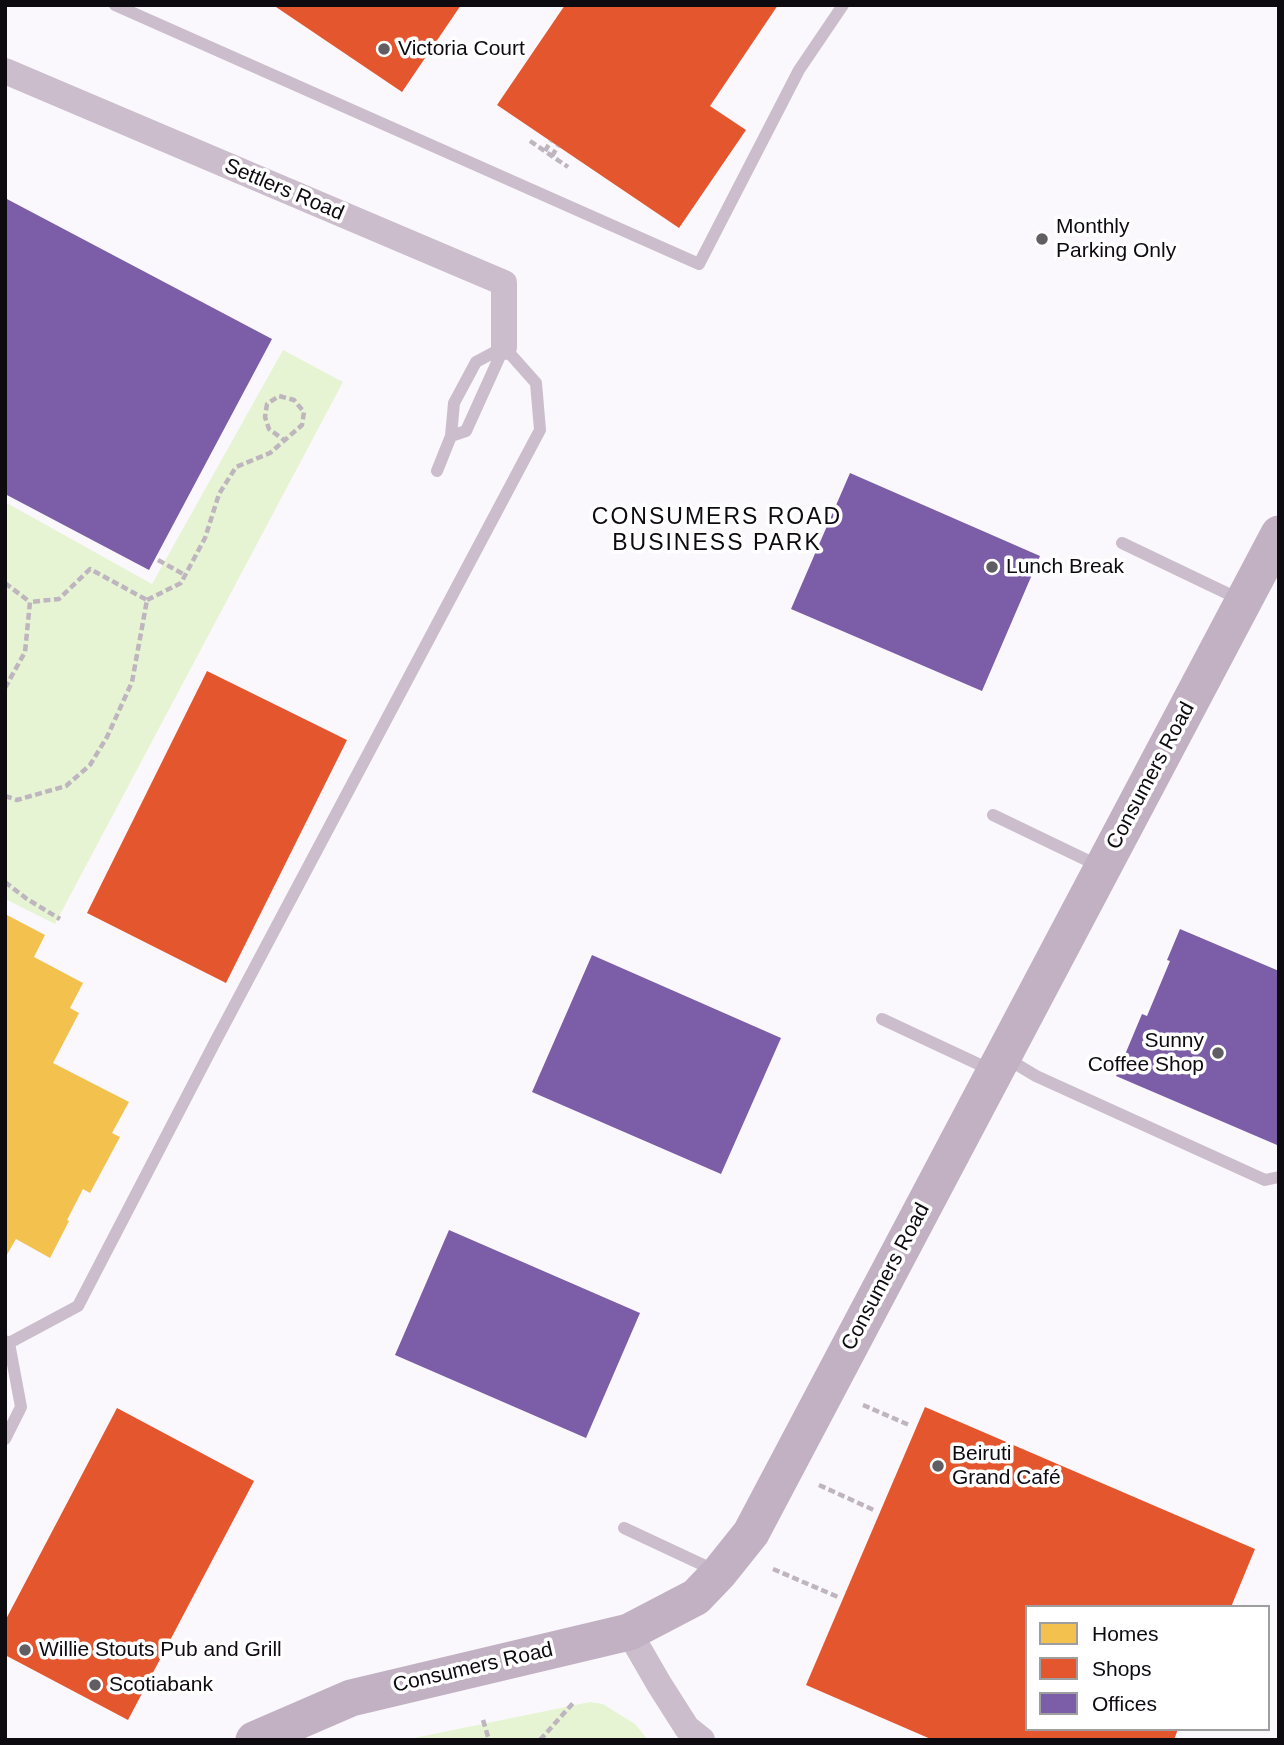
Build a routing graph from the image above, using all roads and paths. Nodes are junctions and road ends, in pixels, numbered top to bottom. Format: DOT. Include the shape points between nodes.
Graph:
graph roads {
  1 [pos="115,5"];
  2 [pos="844,5"];
  3 [pos="5,71"];
  4 [pos="530,141"];
  5 [pos="551,141"];
  6 [pos="558,146"];
  7 [pos="545,151"];
  8 [pos="552,156"];
  9 [pos="568,167"];
  10 [pos="504,347"];
  11 [pos="451,436"];
  12 [pos="284,440"];
  13 [pos="437,471"];
  14 [pos="1279,534"];
  15 [pos="1122,543"];
  16 [pos="158,560"];
  17 [pos="185,575"];
  18 [pos="5,583"];
  19 [pos="147,600"];
  20 [pos="1244,601"];
  21 [pos="30,602"];
  22 [pos="5,688"];
  23 [pos="5,796"];
  24 [pos="993,816"];
  25 [pos="1103,868"];
  26 [pos="5,882"];
  27 [pos="60,919"];
  28 [pos="882,1019"];
  29 [pos="999,1064"];
  30 [pos="1279,1177"];
  31 [pos="7,1342"];
  32 [pos="863,1405"];
  33 [pos="909,1425"];
  34 [pos="5,1439"];
  35 [pos="819,1485"];
  36 [pos="876,1511"];
  37 [pos="624,1528"];
  38 [pos="773,1569"];
  39 [pos="719,1573"];
  40 [pos="838,1597"];
  41 [pos="629,1632"];
  42 [pos="574,1702"];
  43 [pos="483,1720"];
  44 [pos="254,1740"];
  45 [pos="489,1740"];
  46 [pos="540,1740"];
  47 [pos="702,1740"];
  1 -- 2 [label="lane" via="699,264 799,69"];
  3 -- 10 [label="street, Settlers Road" via="504,283"];
  4 -- 7 [label="path"];
  5 -- 7 [label="path"];
  6 -- 8 [label="path"];
  7 -- 8 [label="path"];
  8 -- 9 [label="path"];
  10 -- 11 [label="lane" via="466,431"];
  10 -- 11 [label="lane" via="476,362 454,403"];
  10 -- 31 [label="lane" via="536,383 540,430 78,1306"];
  11 -- 13 [label="lane"];
  12 -- 12 [label="path" via="269,429 265,416 267,404 279,396 294,400 304,412 302,425"];
  12 -- 17 [label="path" via="270,453 236,467 219,494 205,538"];
  14 -- 20 [label="street, Consumers Road"];
  15 -- 20 [label="lane"];
  16 -- 17 [label="path"];
  17 -- 19 [label="path" via="181,583"];
  18 -- 21 [label="path"];
  19 -- 21 [label="path" via="90,569 59,598"];
  19 -- 23 [label="path" via="132,682 90,765 66,786 17,800"];
  20 -- 25 [label="street, Consumers Road"];
  21 -- 22 [label="path" via="25,652"];
  24 -- 25 [label="lane"];
  25 -- 29 [label="street, Consumers Road"];
  26 -- 27 [label="path"];
  28 -- 29 [label="lane"];
  29 -- 30 [label="lane" via="1036,1076 1265,1180"];
  29 -- 39 [label="street, Consumers Road" via="751,1534"];
  31 -- 34 [label="lane" via="21,1407"];
  32 -- 33 [label="path"];
  35 -- 36 [label="path"];
  37 -- 39 [label="lane"];
  38 -- 40 [label="path"];
  39 -- 41 [label="street, Consumers Road" via="695,1597"];
  41 -- 44 [label="street, Consumers Road" via="351,1698"];
  41 -- 47 [label="street" via="687,1728"];
  42 -- 46 [label="path"];
  43 -- 45 [label="path"];
}
